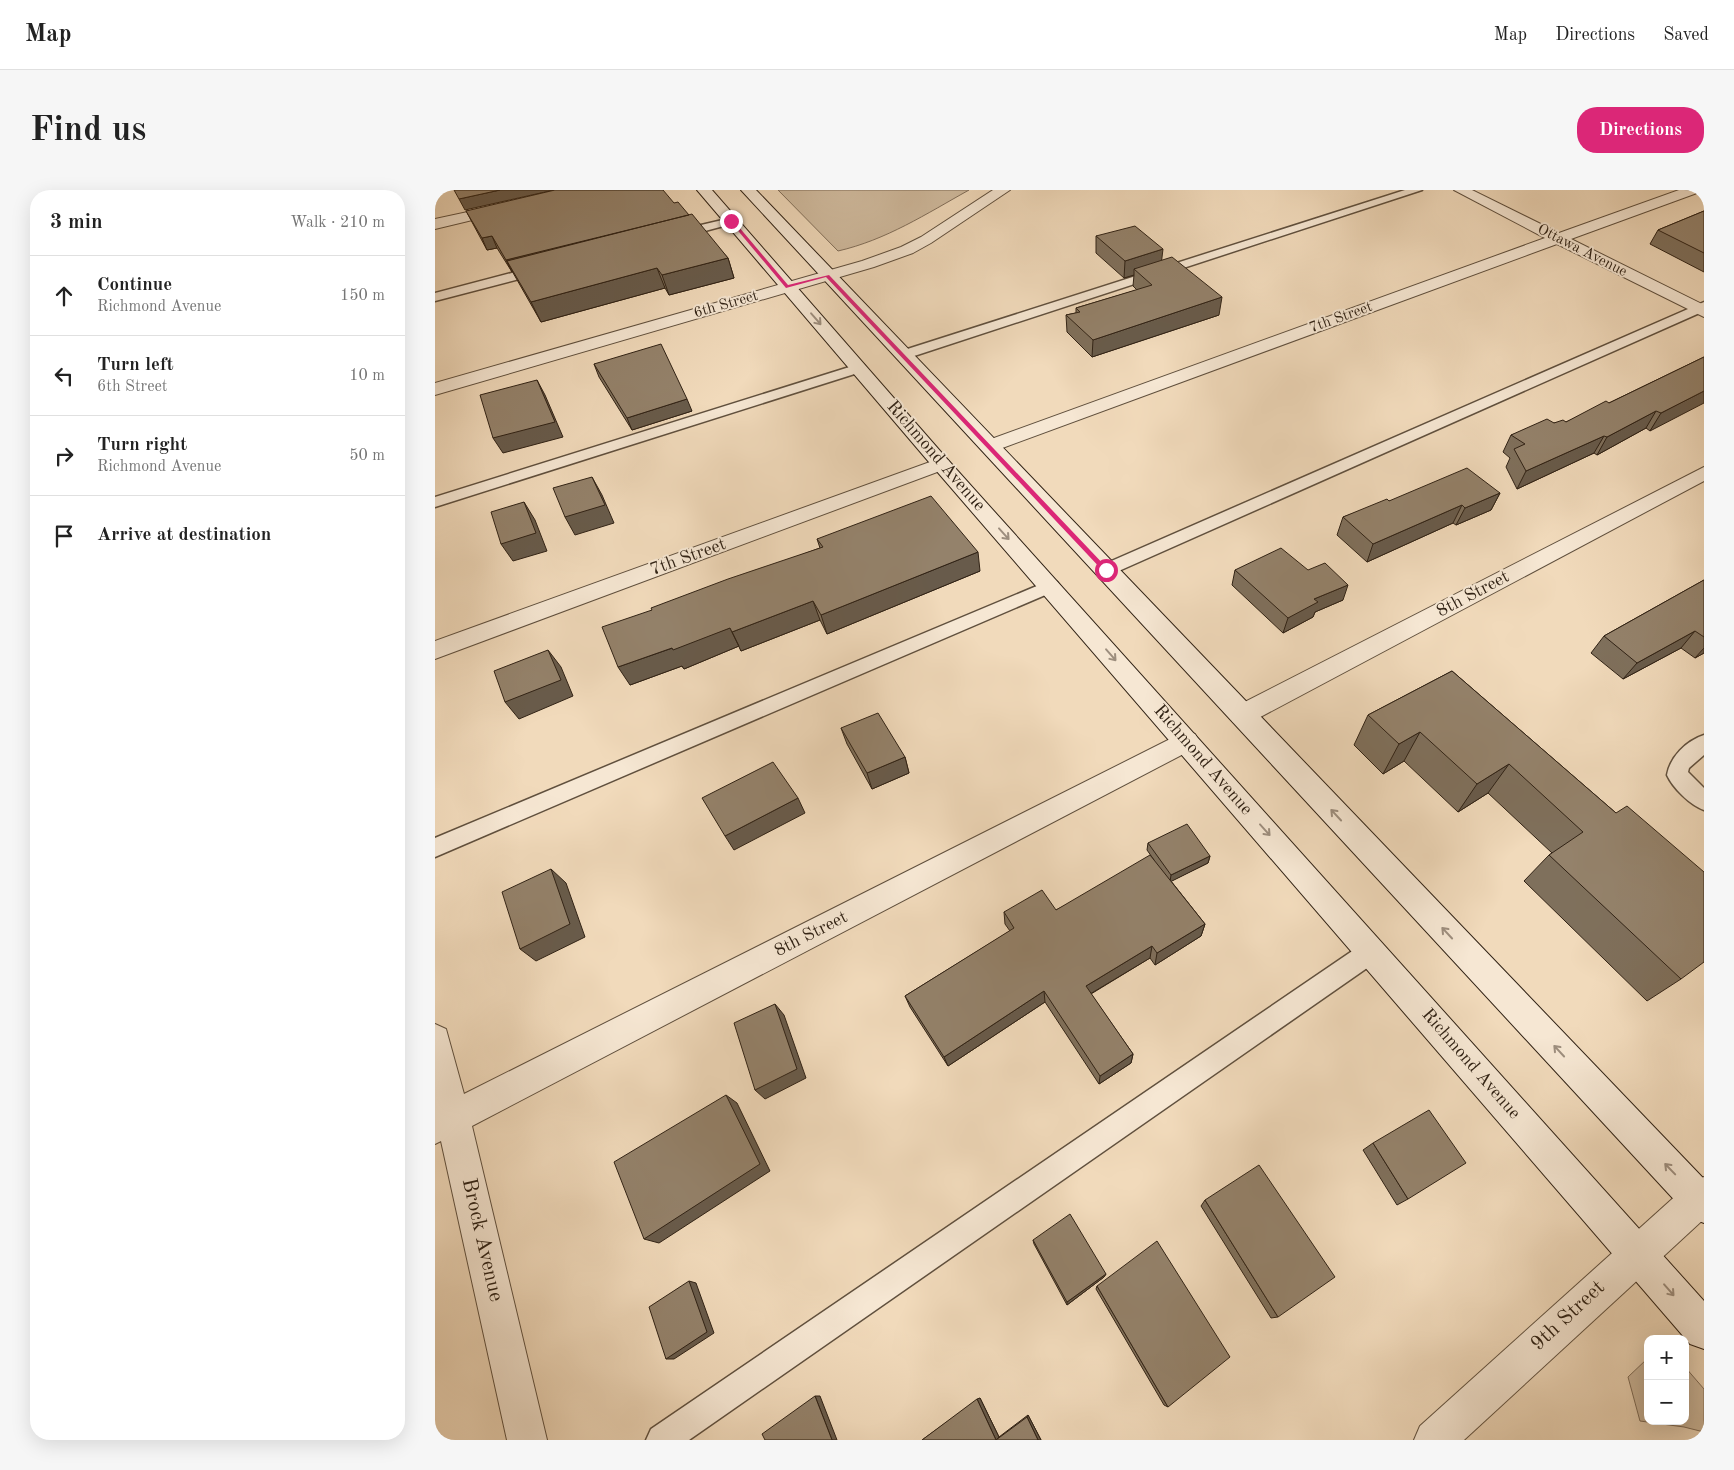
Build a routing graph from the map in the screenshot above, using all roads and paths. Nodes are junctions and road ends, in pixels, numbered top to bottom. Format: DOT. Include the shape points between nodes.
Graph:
graph roads {
  1 [pos="704,190"];
  2 [pos="748,190"];
  3 [pos="1003,190"];
  4 [pos="1416,190"];
  5 [pos="1461,190"];
  6 [pos="1691,190"];
  7 [pos="517,205"];
  8 [pos="731,221"];
  9 [pos="435,224"];
  10 [pos="662,239"];
  11 [pos="1557,239"];
  12 [pos="558,265"];
  13 [pos="827,276"];
  14 [pos="787,287"];
  15 [pos="435,297"];
  16 [pos="1702,309"];
  17 [pos="903,355"];
  18 [pos="859,368"];
  19 [pos="435,389"];
  20 [pos="990,446"];
  21 [pos="941,464"];
  22 [pos="1704,473"];
  23 [pos="435,502"];
  24 [pos="1106,570"];
  25 [pos="1051,586"];
  26 [pos="435,650"];
  27 [pos="1242,715"];
  28 [pos="1186,741"];
  29 [pos="1704,743"];
  30 [pos="1704,801"];
  31 [pos="435,848"];
  32 [pos="1372,951"];
  33 [pos="435,1040"];
  34 [pos="445,1122"];
  35 [pos="1702,1199"];
  36 [pos="1638,1253"];
  37 [pos="1704,1330"];
  38 [pos="527,1440"];
  39 [pos="661,1440"];
  40 [pos="1434,1440"];
  1 -- 8 [label="street, Richmond Avenue"];
  2 -- 13 [label="street"];
  3 -- 13 [label="street, 6th Street" via="907,250"];
  4 -- 17 [label="lane"];
  5 -- 11 [label="street, Ottawa Avenue"];
  6 -- 11 [label="street, 7th Street"];
  7 -- 9 [label="street"];
  8 -- 10 [label="lane"];
  8 -- 14 [label="street, Richmond Avenue"];
  11 -- 16 [label="street, Ottawa Avenue"];
  11 -- 20 [label="street, 7th Street"];
  12 -- 15 [label="lane"];
  13 -- 14 [label="street, 6th Street"];
  13 -- 17 [label="street"];
  14 -- 18 [label="street, Richmond Avenue, one-way"];
  14 -- 19 [label="street, 6th Street"];
  16 -- 24 [label="lane"];
  17 -- 20 [label="street"];
  18 -- 21 [label="street, Richmond Avenue"];
  18 -- 23 [label="lane"];
  20 -- 24 [label="street"];
  21 -- 25 [label="street, Richmond Avenue, one-way"];
  21 -- 26 [label="street, 7th Street"];
  22 -- 27 [label="street, 8th Street"];
  24 -- 27 [label="street"];
  25 -- 28 [label="street, Richmond Avenue, one-way"];
  25 -- 31 [label="lane"];
  35 -- 27 [label="street, one-way"];
  28 -- 32 [label="street, Richmond Avenue, one-way"];
  28 -- 34 [label="street, 8th Street"];
  29 -- 30 [label="lane" via="1679,764 1677,776"];
  32 -- 36 [label="street, Richmond Avenue"];
  32 -- 39 [label="lane"];
  33 -- 34 [label="street, Brock Avenue"];
  34 -- 38 [label="street, Brock Avenue"];
  35 -- 36 [label="street, 9th Street"];
  36 -- 37 [label="street, Richmond Avenue, one-way"];
  36 -- 40 [label="street, 9th Street"];
}
